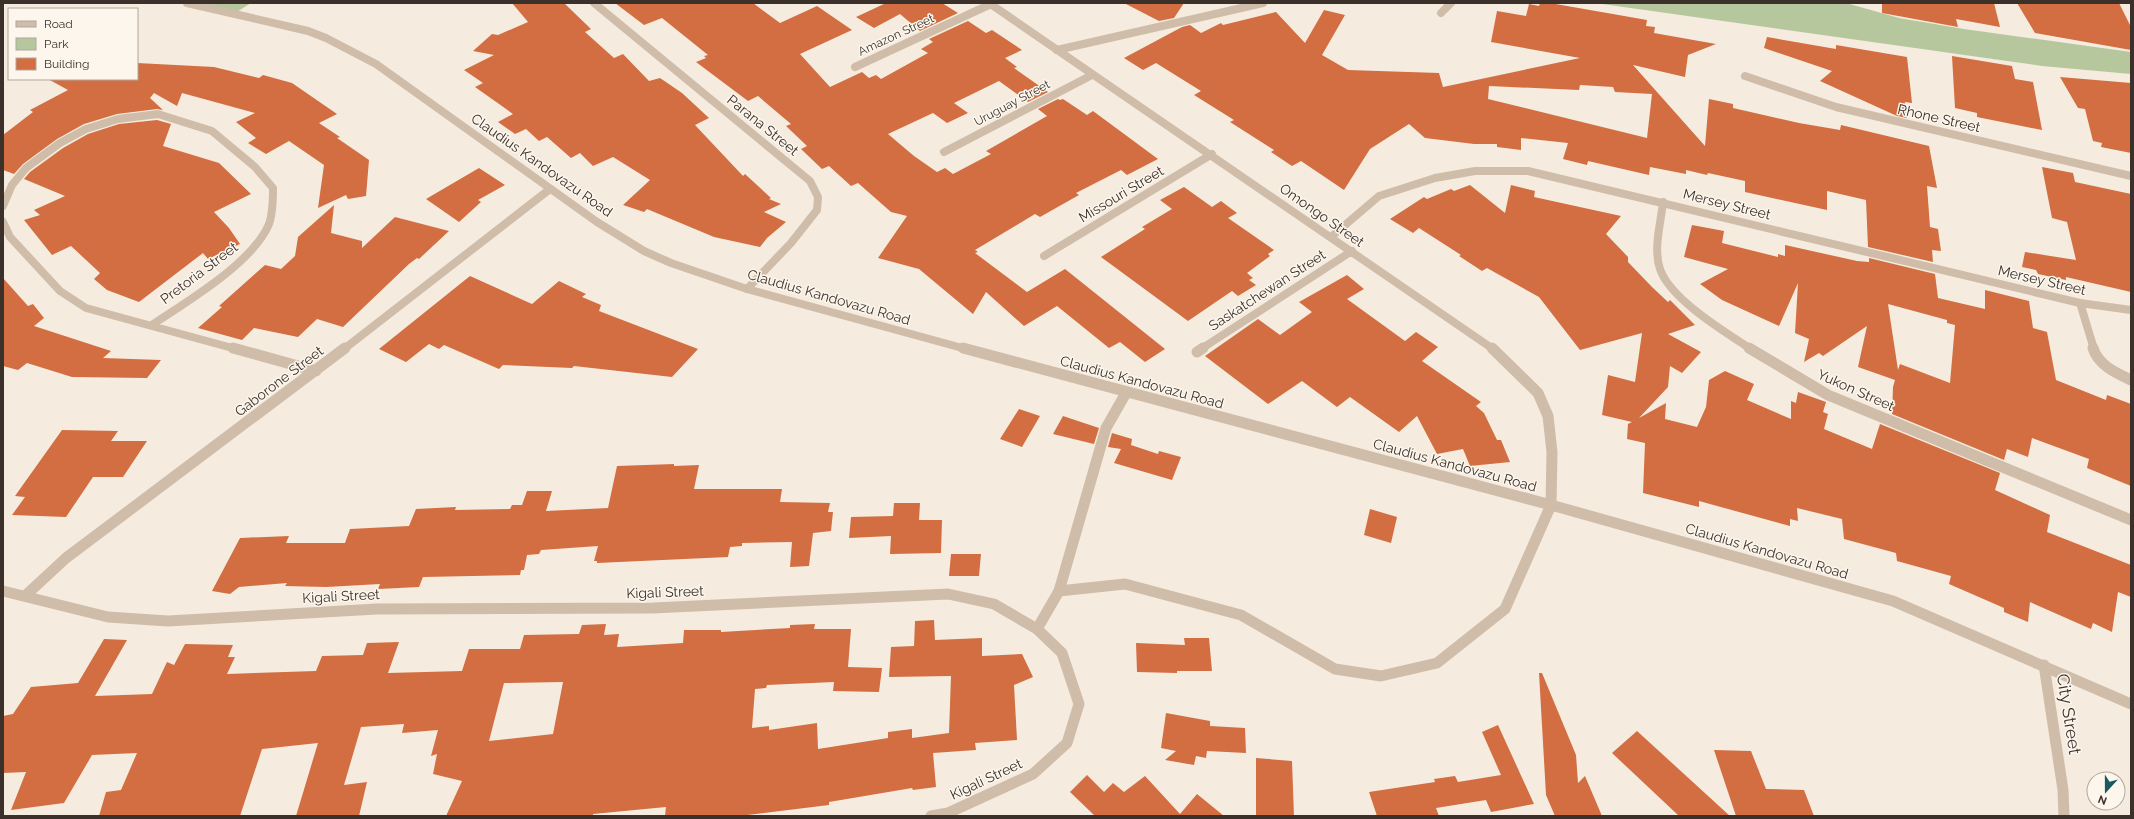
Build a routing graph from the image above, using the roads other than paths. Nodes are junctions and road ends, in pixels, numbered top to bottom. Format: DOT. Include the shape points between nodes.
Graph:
graph roads {
  1 [pos="187,3"];
  2 [pos="594,3"];
  3 [pos="990,3"];
  4 [pos="1264,3"];
  5 [pos="1451,3"];
  6 [pos="1441,13"];
  7 [pos="1057,50"];
  8 [pos="855,67"];
  9 [pos="1092,75"];
  10 [pos="1745,76"];
  11 [pos="944,152"];
  12 [pos="1212,154"];
  13 [pos="2131,176"];
  14 [pos="550,189"];
  15 [pos="1664,202"];
  16 [pos="3,206"];
  17 [pos="3,222"];
  18 [pos="1331,237"];
  19 [pos="1352,252"];
  20 [pos="1044,256"];
  21 [pos="747,289"];
  22 [pos="2080,303"];
  23 [pos="2131,310"];
  24 [pos="152,326"];
  25 [pos="1197,352"];
  26 [pos="316,371"];
  27 [pos="2131,380"];
  28 [pos="1126,393"];
  29 [pos="1551,505"];
  30 [pos="2131,520"];
  31 [pos="3,591"];
  32 [pos="1059,591"];
  33 [pos="26,595"];
  34 [pos="1037,629"];
  35 [pos="2044,665"];
  36 [pos="2131,704"];
  37 [pos="931,816"];
  38 [pos="2064,816"];
  1 -- 14 [label="street, Claudius Kandovazu Road" via="287,25 332,41 376,64 406,84"];
  2 -- 21 [label="street, Parana Street" via="810,181 818,197 817,210 791,243"];
  3 -- 7 [label="street, Omongo Street"];
  3 -- 8 [label="street, Amazon Street"];
  4 -- 7 [label="lane"];
  5 -- 6 [label="street"];
  7 -- 9 [label="street, Omongo Street"];
  9 -- 11 [label="street, Uruguay Street"];
  9 -- 12 [label="street, Omongo Street"];
  10 -- 13 [label="street, Rhone Street" via="1836,107"];
  12 -- 18 [label="street, Omongo Street"];
  12 -- 20 [label="street, Missouri Street"];
  14 -- 21 [label="street, Claudius Kandovazu Road" via="616,235 644,251"];
  14 -- 26 [label="street, Gaborone Street"];
  15 -- 18 [label="street, Mersey Street" via="1528,171 1475,171 1435,178 1379,196"];
  15 -- 22 [label="street, Mersey Street"];
  15 -- 30 [label="street, Yukon Street" via="1658,248 1660,270 1671,289 1729,335 1790,375 1828,395"];
  16 -- 24 [label="street, Pretoria Street" via="12,186 26,168 60,143 86,129 118,119 158,114 212,131 255,167 274,188 272,212 266,231 249,254"];
  17 -- 24 [label="street" via="10,237 60,290 86,308"];
  18 -- 19 [label="street, Omongo Street"];
  19 -- 25 [label="street, Saskatchewan Street"];
  19 -- 29 [label="street, Omongo Street" via="1492,348 1538,393 1548,416 1552,444"];
  21 -- 28 [label="street, Claudius Kandovazu Road"];
  22 -- 23 [label="street, Mersey Street"];
  22 -- 27 [label="street" via="2095,354 2110,370"];
  24 -- 26 [label="street"];
  26 -- 33 [label="street, Gaborone Street" via="66,558"];
  28 -- 29 [label="street, Claudius Kandovazu Road"];
  28 -- 32 [label="street" via="1106,428"];
  29 -- 32 [label="street" via="1505,609 1437,663 1381,676 1335,669 1241,615 1125,584"];
  29 -- 35 [label="street, Claudius Kandovazu Road" via="1893,601"];
  31 -- 33 [label="street, Kigali Street"];
  32 -- 34 [label="street"];
  33 -- 34 [label="street, Kigali Street" via="108,617 168,621 377,609 653,608 948,594 994,604"];
  34 -- 37 [label="street, Kigali Street" via="1062,653 1079,704 1067,743 1033,774 948,814"];
  35 -- 36 [label="street, Claudius Kandovazu Road"];
  35 -- 38 [label="street, City Street" via="2063,790"];
}
